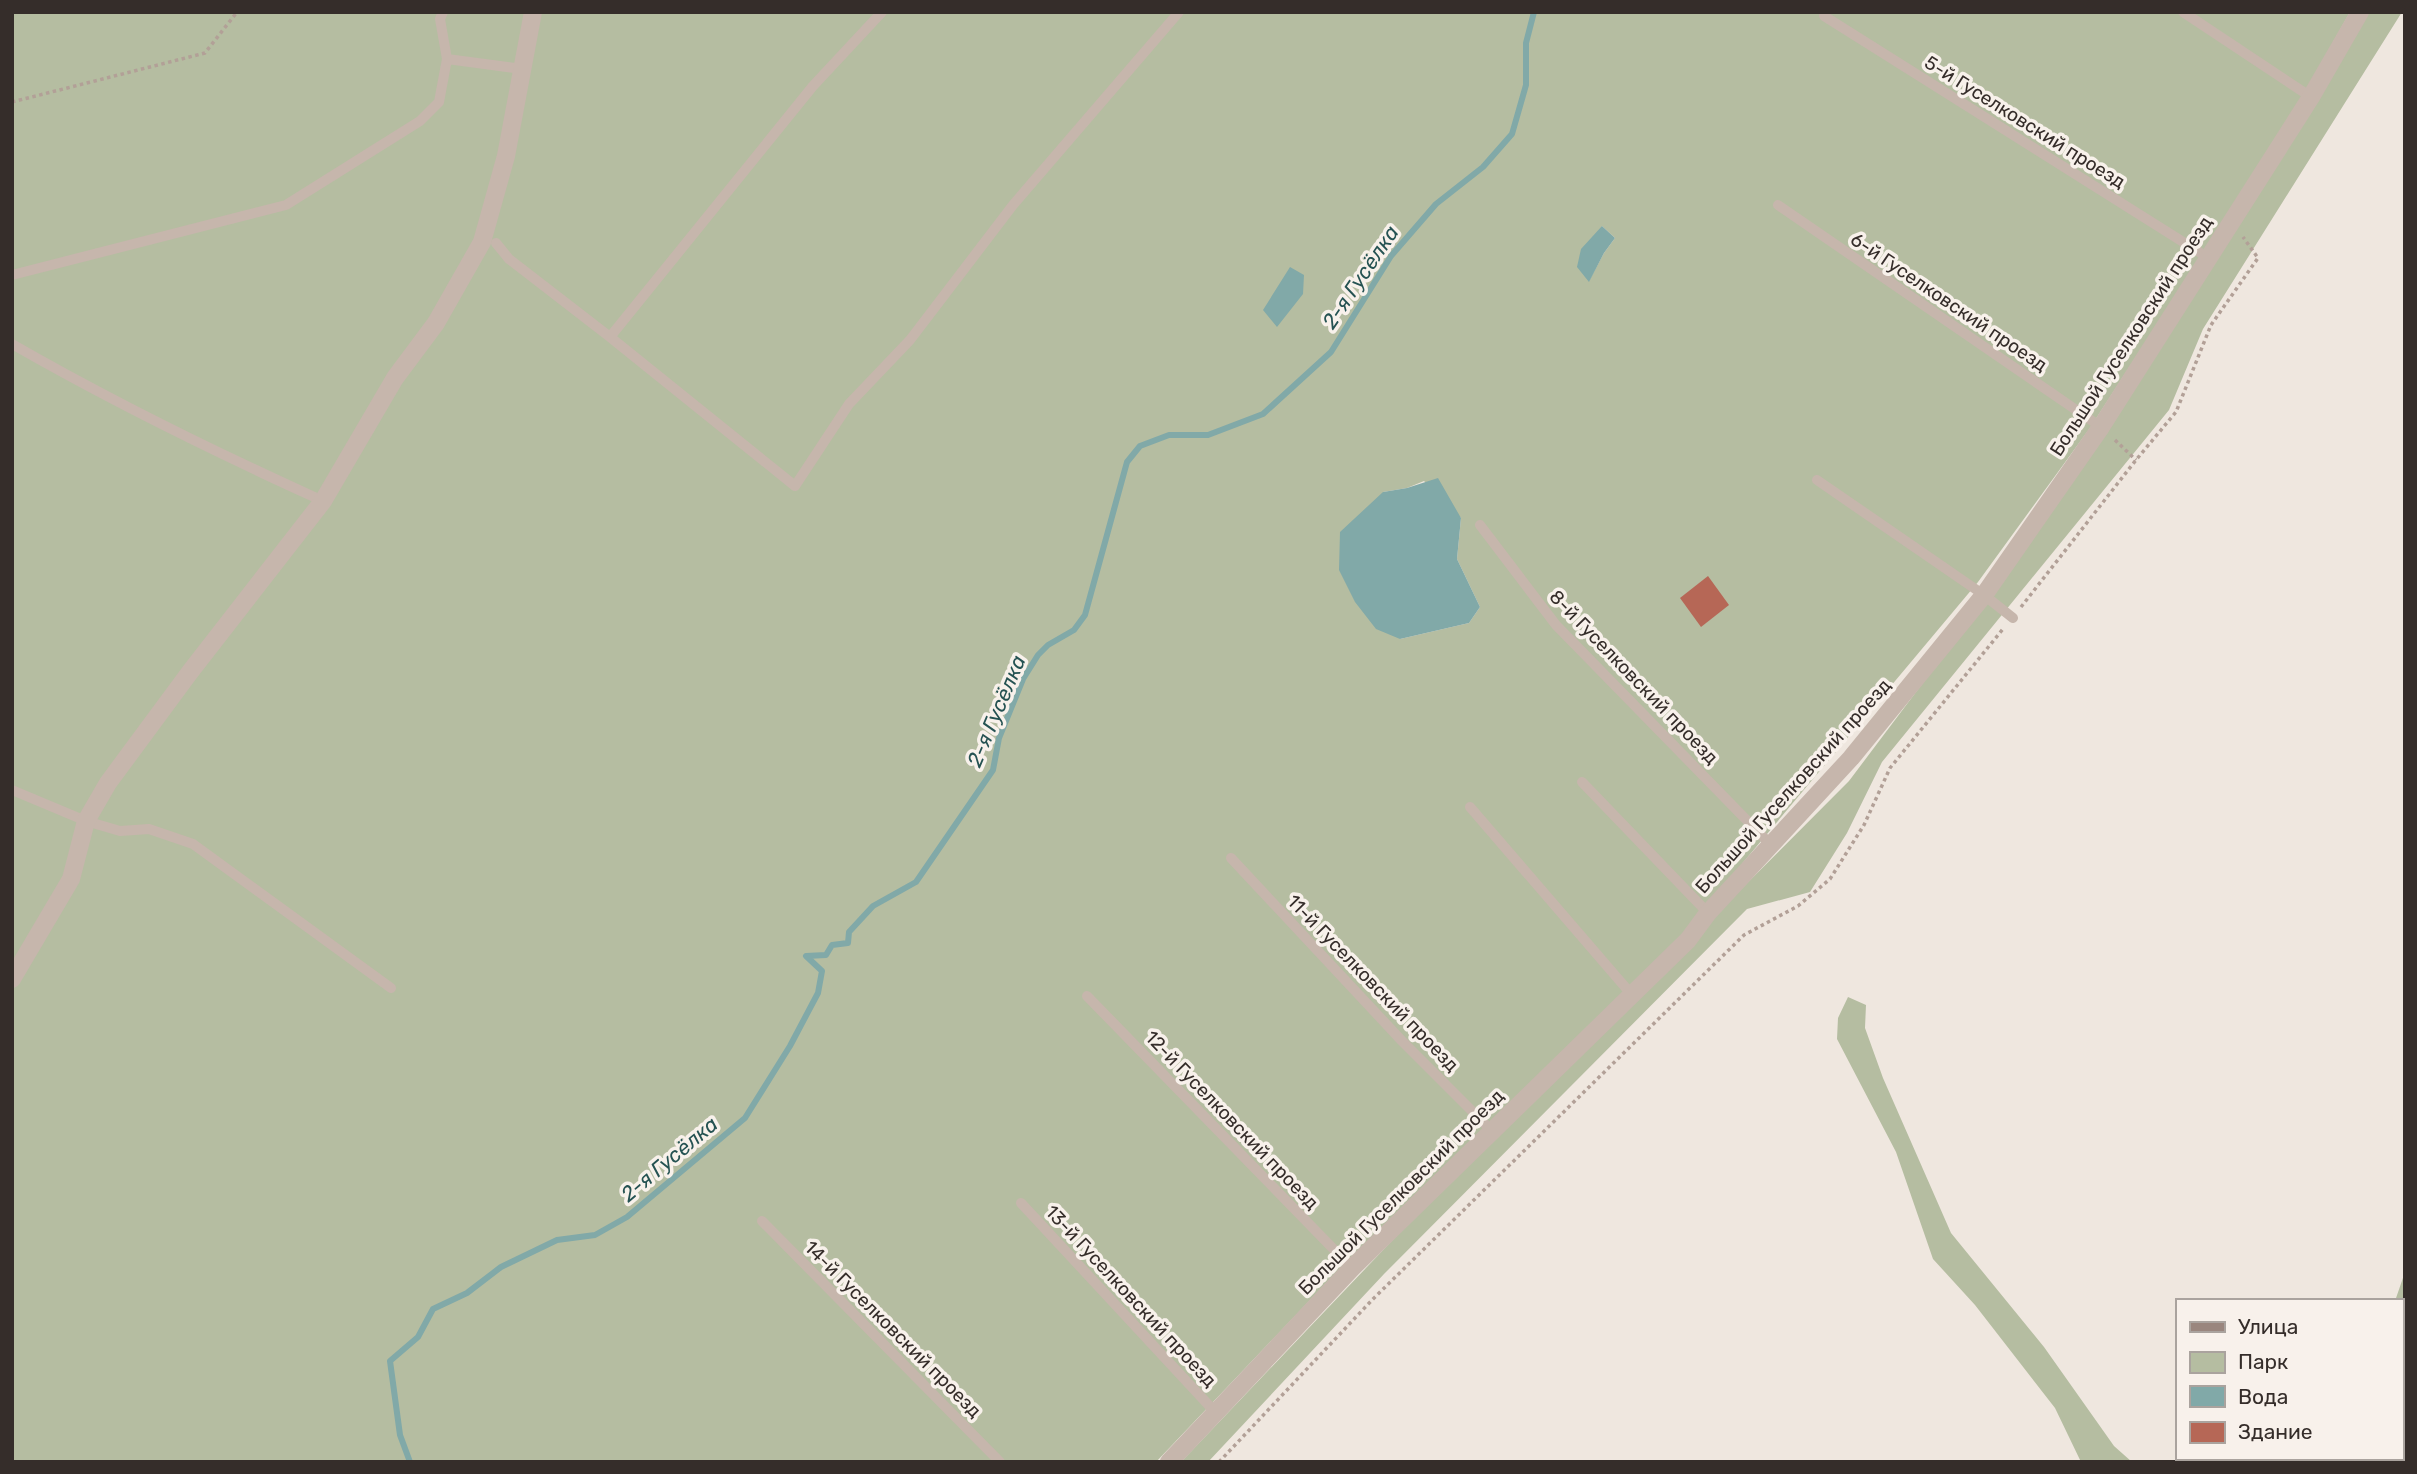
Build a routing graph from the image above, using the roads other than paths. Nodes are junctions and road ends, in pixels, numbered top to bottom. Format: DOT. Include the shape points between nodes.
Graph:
graph roads {
  1 [pos="443,12"];
  2 [pos="533,12"];
  3 [pos="882,12"];
  4 [pos="1179,12"];
  5 [pos="2183,12"];
  6 [pos="2360,12"];
  7 [pos="1824,16"];
  8 [pos="447,59"];
  9 [pos="522,69"];
  10 [pos="2311,97"];
  11 [pos="1778,205"];
  12 [pos="496,243"];
  13 [pos="2207,257"];
  14 [pos="12,275"];
  15 [pos="610,337"];
  16 [pos="12,344"];
  17 [pos="2101,427"];
  18 [pos="1817,480"];
  19 [pos="324,501"];
  20 [pos="1480,525"];
  21 [pos="1984,594"];
  22 [pos="2013,618"];
  23 [pos="1582,782"];
  24 [pos="12,790"];
  25 [pos="1471,807"];
  26 [pos="86,821"];
  27 [pos="1771,845"];
  28 [pos="1231,858"];
  29 [pos="1708,913"];
  30 [pos="12,979"];
  31 [pos="391,988"];
  32 [pos="1632,995"];
  33 [pos="1087,996"];
  34 [pos="1492,1131"];
  35 [pos="1021,1203"];
  36 [pos="762,1222"];
  37 [pos="1352,1268"];
  38 [pos="1216,1413"];
  39 [pos="1000,1462"];
  40 [pos="1169,1462"];
  1 -- 8 [label="lane" via="440,19"];
  2 -- 9 [label="street"];
  3 -- 15 [label="lane" via="813,86"];
  4 -- 15 [label="lane" via="1013,205 910,340 849,404 795,486"];
  5 -- 10 [label="lane"];
  6 -- 10 [label="street, Большой Гуселковский проезд"];
  7 -- 13 [label="lane, 5-й Гуселковский проезд"];
  8 -- 9 [label="lane"];
  8 -- 14 [label="lane" via="439,102 420,121 286,205"];
  9 -- 19 [label="street" via="506,156 482,242"];
  10 -- 13 [label="street, Большой Гуселковский проезд"];
  11 -- 17 [label="lane, 6-й Гуселковский проезд"];
  12 -- 15 [label="lane" via="509,259"];
  13 -- 17 [label="street, Большой Гуселковский проезд"];
  16 -- 19 [label="lane" via="216,452"];
  17 -- 21 [label="street, Большой Гуселковский проезд"];
  18 -- 21 [label="lane"];
  19 -- 26 [label="street" via="190,672 108,783"];
  20 -- 27 [label="lane, 8-й Гуселковский проезд" via="1556,625"];
  21 -- 22 [label="lane"];
  21 -- 27 [label="street, Большой Гуселковский проезд" via="1851,758"];
  23 -- 29 [label="lane"];
  24 -- 26 [label="lane"];
  25 -- 32 [label="lane"];
  26 -- 30 [label="street" via="71,879"];
  26 -- 31 [label="lane" via="120,831 149,828 193,844"];
  27 -- 29 [label="street, Большой Гуселковский проезд"];
  28 -- 34 [label="lane, 11-й Гуселковский проезд"];
  29 -- 32 [label="street, Большой Гуселковский проезд" via="1688,940"];
  32 -- 34 [label="street, Большой Гуселковский проезд"];
  33 -- 37 [label="lane, 12-й Гуселковский проезд"];
  34 -- 37 [label="street, Большой Гуселковский проезд"];
  35 -- 38 [label="lane, 13-й Гуселковский проезд"];
  36 -- 39 [label="lane, 14-й Гуселковский проезд"];
  37 -- 38 [label="street, Большой Гуселковский проезд"];
  38 -- 40 [label="street, Большой Гуселковский проезд"];
}
